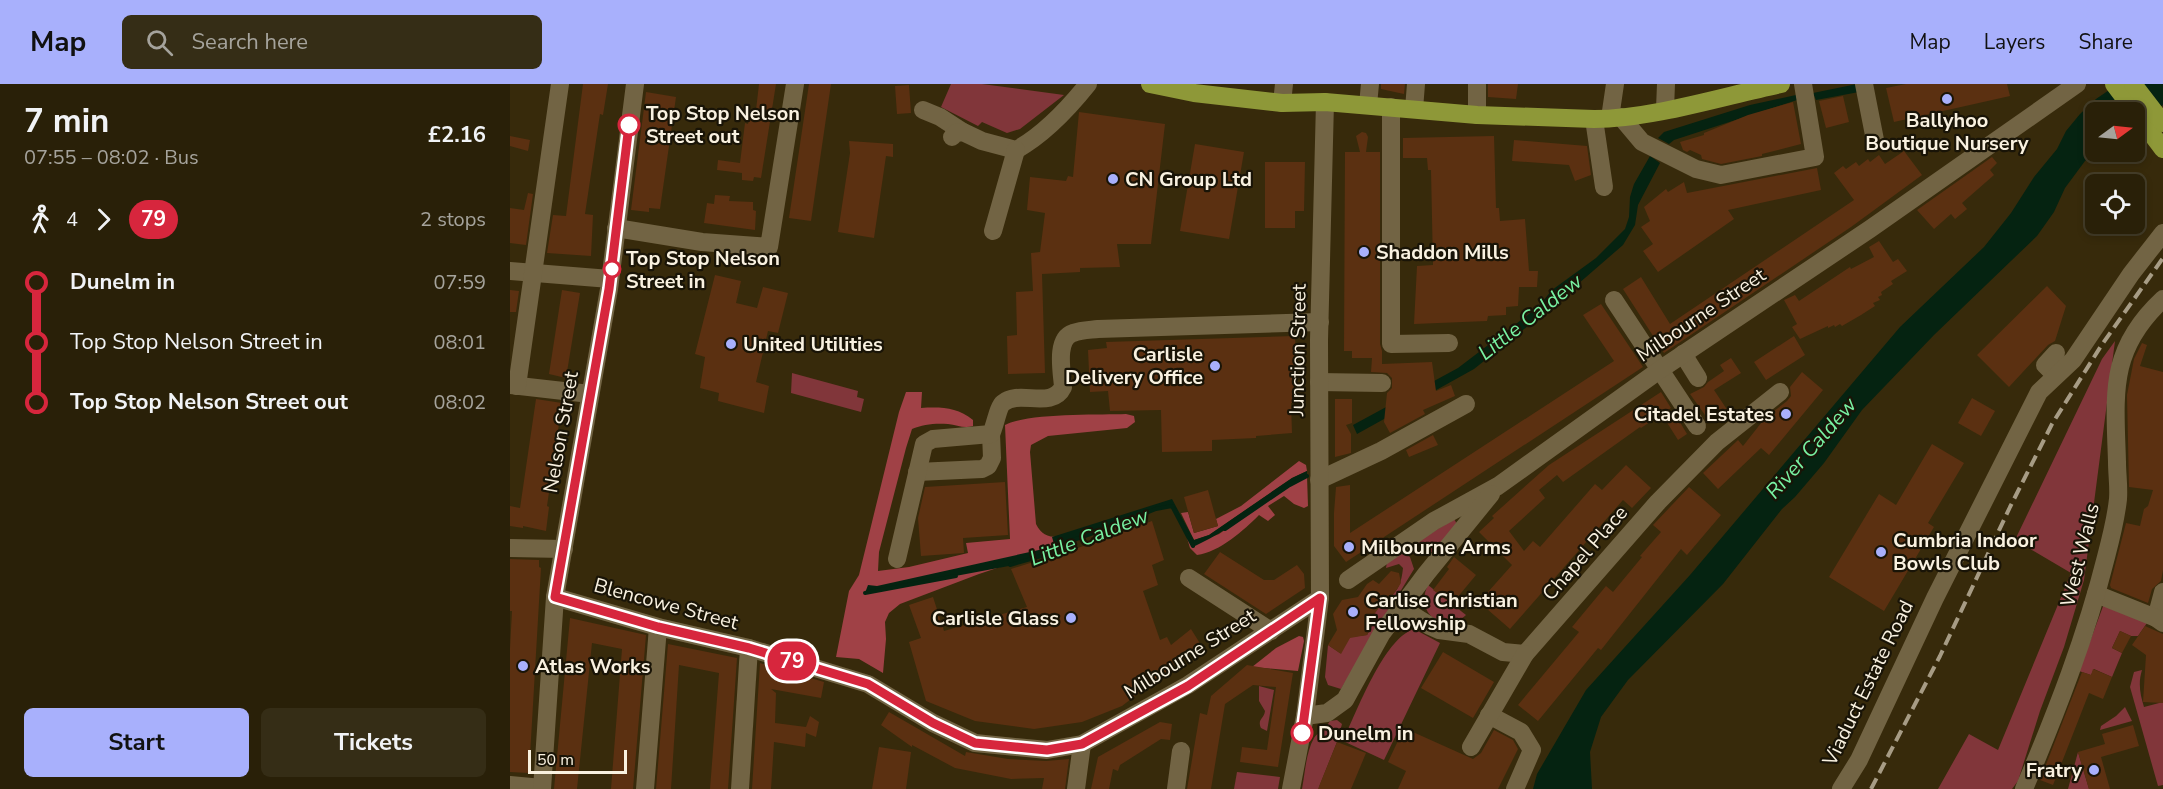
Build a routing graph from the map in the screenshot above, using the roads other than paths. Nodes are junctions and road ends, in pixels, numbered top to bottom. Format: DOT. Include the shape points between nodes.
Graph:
graph roads {
  1 [pos="560,84"];
  2 [pos="635,84"];
  3 [pos="795,84"];
  4 [pos="1088,84"];
  5 [pos="1150,84"];
  6 [pos="1284,84"];
  7 [pos="1370,84"];
  8 [pos="1416,84"];
  9 [pos="1477,84"];
  10 [pos="1615,84"];
  11 [pos="1666,84"];
  12 [pos="1781,84"];
  13 [pos="1803,84"];
  14 [pos="1864,84"];
  15 [pos="2077,84"];
  16 [pos="2114,84"];
  17 [pos="2133,84"];
  18 [pos="1753,87"];
  19 [pos="1195,88"];
  20 [pos="1325,102"];
  21 [pos="1282,103"];
  22 [pos="1368,105"];
  23 [pos="1391,107"];
  24 [pos="1414,109"];
  25 [pos="1665,109"];
  26 [pos="922,110"];
  27 [pos="1477,115"];
  28 [pos="1608,118"];
  29 [pos="2163,123"];
  30 [pos="1875,140"];
  31 [pos="2163,149"];
  32 [pos="1016,150"];
  33 [pos="1604,187"];
  34 [pos="616,228"];
  35 [pos="993,231"];
  36 [pos="2163,233"];
  37 [pos="510,271"];
  38 [pos="533,274"];
  39 [pos="610,279"];
  40 [pos="2163,299"];
  41 [pos="1614,300"];
  42 [pos="1320,322"];
  43 [pos="1449,343"];
  44 [pos="516,346"];
  45 [pos="2055,353"];
  46 [pos="1683,354"];
  47 [pos="1661,369"];
  48 [pos="2055,375"];
  49 [pos="1698,378"];
  50 [pos="1319,382"];
  51 [pos="1382,383"];
  52 [pos="514,386"];
  53 [pos="1780,392"];
  54 [pos="590,394"];
  55 [pos="1466,404"];
  56 [pos="1697,426"];
  57 [pos="991,434"];
  58 [pos="917,472"];
  59 [pos="1319,480"];
  60 [pos="1498,486"];
  61 [pos="510,548"];
  62 [pos="564,549"];
  63 [pos="897,559"];
  64 [pos="1189,578"];
  65 [pos="1348,580"];
  66 [pos="2163,592"];
  67 [pos="2096,594"];
  68 [pos="555,597"];
  69 [pos="1320,598"];
  70 [pos="1401,608"];
  71 [pos="2159,619"];
  72 [pos="658,627"];
  73 [pos="1271,631"];
  74 [pos="749,648"];
  75 [pos="1525,654"];
  76 [pos="868,684"];
  77 [pos="1489,715"];
  78 [pos="1305,716"];
  79 [pos="1082,744"];
  80 [pos="1471,747"];
  81 [pos="1181,751"];
  82 [pos="510,785"];
  83 [pos="542,788"];
  84 [pos="645,789"];
  85 [pos="740,789"];
  86 [pos="1076,789"];
  87 [pos="1176,789"];
  88 [pos="1291,789"];
  89 [pos="1515,789"];
  90 [pos="1841,789"];
  91 [pos="2025,789"];
  1 -- 38 [label="street"];
  2 -- 34 [label="street, Nelson Street"];
  3 -- 34 [label="street" via="769,248"];
  4 -- 32 [label="street" via="1033,141"];
  5 -- 19 [label="main road"];
  6 -- 21 [label="street"];
  7 -- 22 [label="street"];
  8 -- 24 [label="street"];
  9 -- 27 [label="street"];
  10 -- 28 [label="street"];
  11 -- 25 [label="street"];
  12 -- 18 [label="main road"];
  13 -- 28 [label="street" via="1815,157 1721,175 1696,169 1642,142"];
  14 -- 30 [label="street"];
  15 -- 46 [label="street, Milbourne Street"];
  16 -- 31 [label="main road"];
  17 -- 29 [label="main road"];
  18 -- 25 [label="main road"];
  19 -- 21 [label="main road"];
  20 -- 21 [label="main road"];
  20 -- 22 [label="main road"];
  20 -- 42 [label="street, Junction Street"];
  22 -- 23 [label="main road"];
  23 -- 24 [label="main road"];
  23 -- 43 [label="street" via="1390,344"];
  24 -- 27 [label="main road"];
  25 -- 28 [label="main road"];
  26 -- 32 [label="street" via="940,117 958,135"];
  27 -- 28 [label="main road"];
  28 -- 33 [label="street"];
  32 -- 35 [label="street"];
  34 -- 39 [label="street, Nelson Street"];
  36 -- 48 [label="street, Viaduct Estate Road" via="2073,360"];
  37 -- 38 [label="street"];
  38 -- 39 [label="street"];
  38 -- 44 [label="street" via="529,314"];
  39 -- 54 [label="street, Nelson Street"];
  40 -- 67 [label="street, West Walls" via="2146,314 2122,356 2115,394 2118,498"];
  41 -- 47 [label="street"];
  42 -- 50 [label="street, Junction Street"];
  42 -- 57 [label="street" via="1072,333 1062,344 1061,392 1051,398 1004,402"];
  44 -- 52 [label="street"];
  45 -- 48 [label="street" via="2045,365"];
  46 -- 47 [label="street, Milbourne Street"];
  46 -- 49 [label="street"];
  47 -- 56 [label="street"];
  47 -- 60 [label="street, Milbourne Street"];
  48 -- 90 [label="street, Viaduct Estate Road" via="2031,406 1859,760"];
  50 -- 51 [label="street"];
  50 -- 59 [label="street, Junction Street"];
  52 -- 54 [label="street"];
  53 -- 75 [label="street, Chapel Place" via="1717,442 1658,502"];
  54 -- 62 [label="street, Nelson Street"];
  55 -- 59 [label="street"];
  57 -- 58 [label="street" via="927,441"];
  57 -- 58 [label="street" via="992,458 988,466"];
  58 -- 63 [label="street"];
  59 -- 69 [label="street, Junction Street"];
  60 -- 65 [label="street, Milbourne Street" via="1434,521"];
  60 -- 70 [label="street"];
  61 -- 62 [label="street"];
  62 -- 68 [label="street, Nelson Street"];
  64 -- 73 [label="street"];
  66 -- 71 [label="street"];
  67 -- 71 [label="street"];
  67 -- 91 [label="street, West Walls" via="2060,702"];
  68 -- 72 [label="street, Blencowe Street"];
  68 -- 83 [label="street, Nelson Street"];
  69 -- 73 [label="street, Milbourne Street"];
  69 -- 78 [label="street, Junction Street"];
  70 -- 75 [label="street" via="1439,630 1469,634 1503,652"];
  70 -- 78 [label="street" via="1382,633 1345,700 1327,713"];
  72 -- 74 [label="street, Blencowe Street"];
  72 -- 84 [label="street"];
  73 -- 79 [label="street, Milbourne Street" via="1188,686"];
  74 -- 76 [label="street, Blencowe Street"];
  74 -- 85 [label="street"];
  75 -- 77 [label="street, Chapel Place"];
  76 -- 79 [label="street, Milbourne Street" via="975,743 1047,750"];
  77 -- 80 [label="street, Chapel Place"];
  77 -- 89 [label="street" via="1521,732 1532,750"];
  78 -- 88 [label="street, Junction Street"];
  79 -- 86 [label="street"];
  81 -- 87 [label="street"];
  82 -- 83 [label="street"];
}
